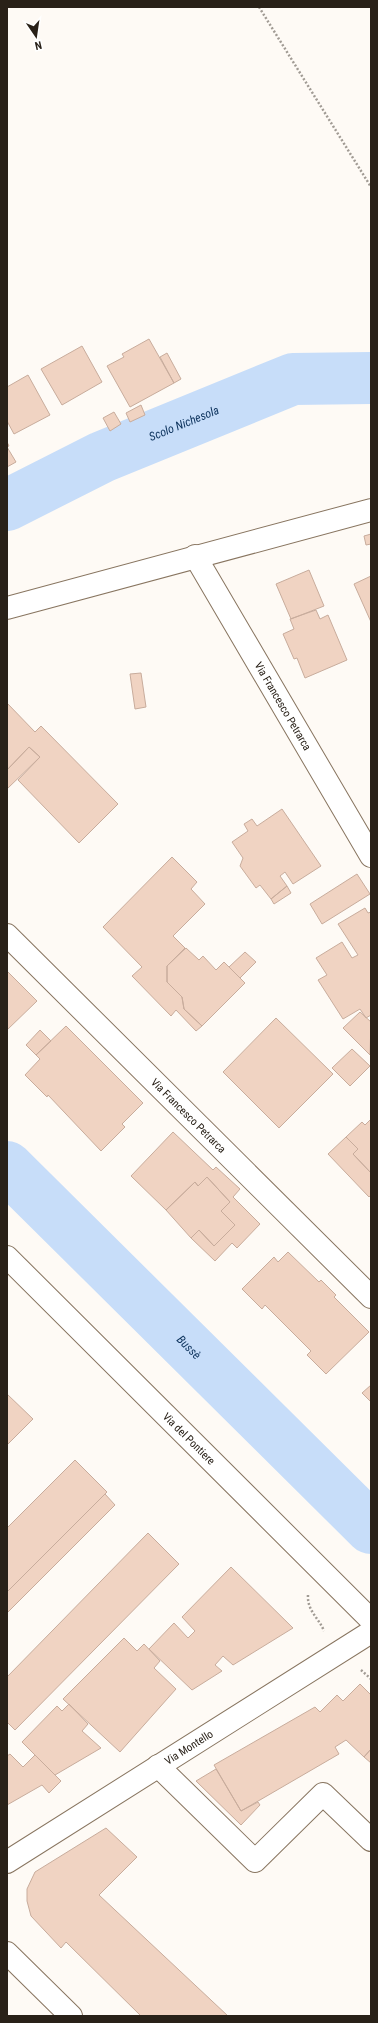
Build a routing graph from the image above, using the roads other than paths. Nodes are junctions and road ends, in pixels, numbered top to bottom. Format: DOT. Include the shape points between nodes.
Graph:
graph roads {
  1 [pos="371,510"];
  2 [pos="196,556"];
  3 [pos="7,608"];
  4 [pos="371,856"];
  5 [pos="7,935"];
  6 [pos="7,1258"];
  7 [pos="371,1296"];
  8 [pos="371,1620"];
  9 [pos="371,1632"];
  10 [pos="158,1766"];
  11 [pos="371,1840"];
  12 [pos="7,1862"];
  13 [pos="7,1953"];
  14 [pos="71,2016"];
  1 -- 2 [label="street"];
  2 -- 3 [label="street"];
  2 -- 4 [label="street, Via Francesco Petrarca"];
  5 -- 7 [label="street, Via Francesco Petrarca"];
  6 -- 8 [label="street, Via del Pontiere"];
  9 -- 10 [label="street, Via Montello"];
  10 -- 11 [label="street" via="255,1861 323,1794"];
  10 -- 12 [label="street, Via Montello"];
  13 -- 14 [label="street"];
}
